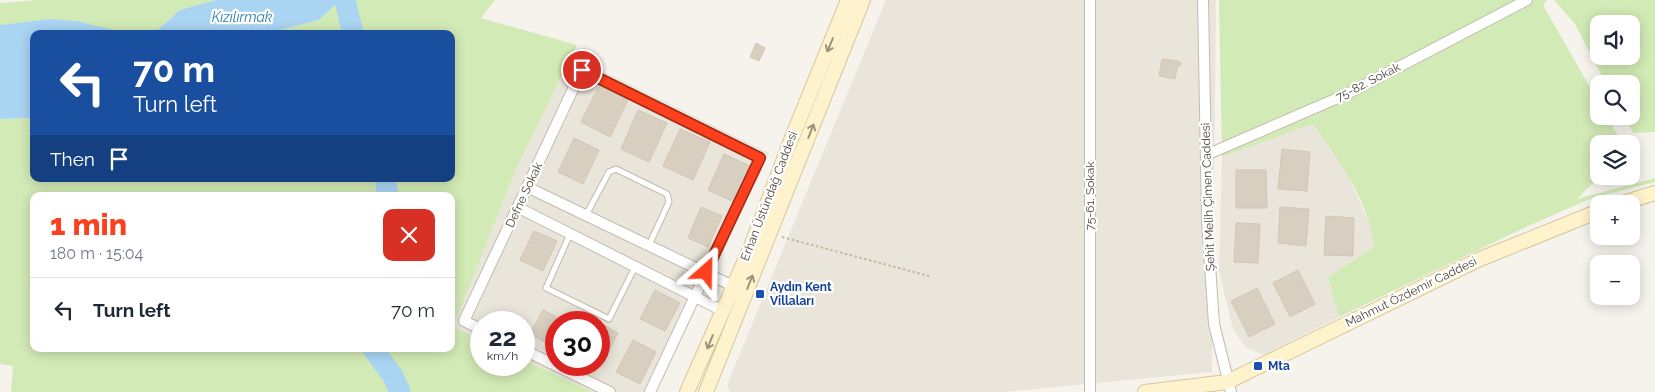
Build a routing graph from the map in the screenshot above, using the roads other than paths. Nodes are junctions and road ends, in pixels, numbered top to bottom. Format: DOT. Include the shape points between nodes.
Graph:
graph roads {
  1 [pos="848,0"];
  2 [pos="863,0"];
  3 [pos="1090,0"];
  4 [pos="1203,0"];
  5 [pos="1527,0"];
  6 [pos="1206,155"];
  7 [pos="527,187"];
  8 [pos="1655,193"];
  9 [pos="1640,198"];
  10 [pos="518,208"];
  11 [pos="1590,214"];
  12 [pos="586,215"];
  13 [pos="570,234"];
  14 [pos="649,245"];
  15 [pos="635,267"];
  16 [pos="706,272"];
  17 [pos="733,286"];
  18 [pos="693,297"];
  19 [pos="723,311"];
  20 [pos="470,324"];
  21 [pos="535,355"];
  22 [pos="1227,388"];
  23 [pos="610,392"];
  24 [pos="650,392"];
  25 [pos="687,392"];
  26 [pos="706,392"];
  27 [pos="1090,392"];
  28 [pos="1146,392"];
  1 -- 17 [label="street, Erhan Üstündağ Caddesi, one-way"];
  26 -- 2 [label="street, Erhan Üstündağ Caddesi, one-way"];
  3 -- 27 [label="street, 75-61. Sokak"];
  4 -- 6 [label="street, Şehit Melih Çimen Caddesi"];
  5 -- 6 [label="street, 75-82. Sokak" via="1346,94"];
  6 -- 22 [label="street, Şehit Melih Çimen Caddesi" via="1214,324"];
  7 -- 10 [label="street, Defne Sokak"];
  7 -- 12 [label="street"];
  7 -- 16 [label="street, Defne Sokak" via="582,70 760,158"];
  8 -- 9 [label="street"];
  10 -- 13 [label="street"];
  10 -- 20 [label="street, Defne Sokak" via="464,321"];
  11 -- 22 [label="street, Mahmut Özdemir Caddesi" via="1480,259"];
  12 -- 14 [label="street"];
  12 -- 14 [label="lane" via="609,172 616,170 667,194 669,202"];
  13 -- 15 [label="street"];
  13 -- 15 [label="lane" via="546,288 609,319"];
  14 -- 16 [label="street"];
  15 -- 18 [label="street"];
  16 -- 17 [label="street"];
  16 -- 18 [label="street"];
  17 -- 19 [label="street, Erhan Üstündağ Caddesi"];
  18 -- 19 [label="street"];
  18 -- 24 [label="street"];
  19 -- 25 [label="street, Erhan Üstündağ Caddesi, one-way"];
  21 -- 23 [label="street"];
  22 -- 28 [label="street, Mahmut Özdemir Caddesi"];
}
